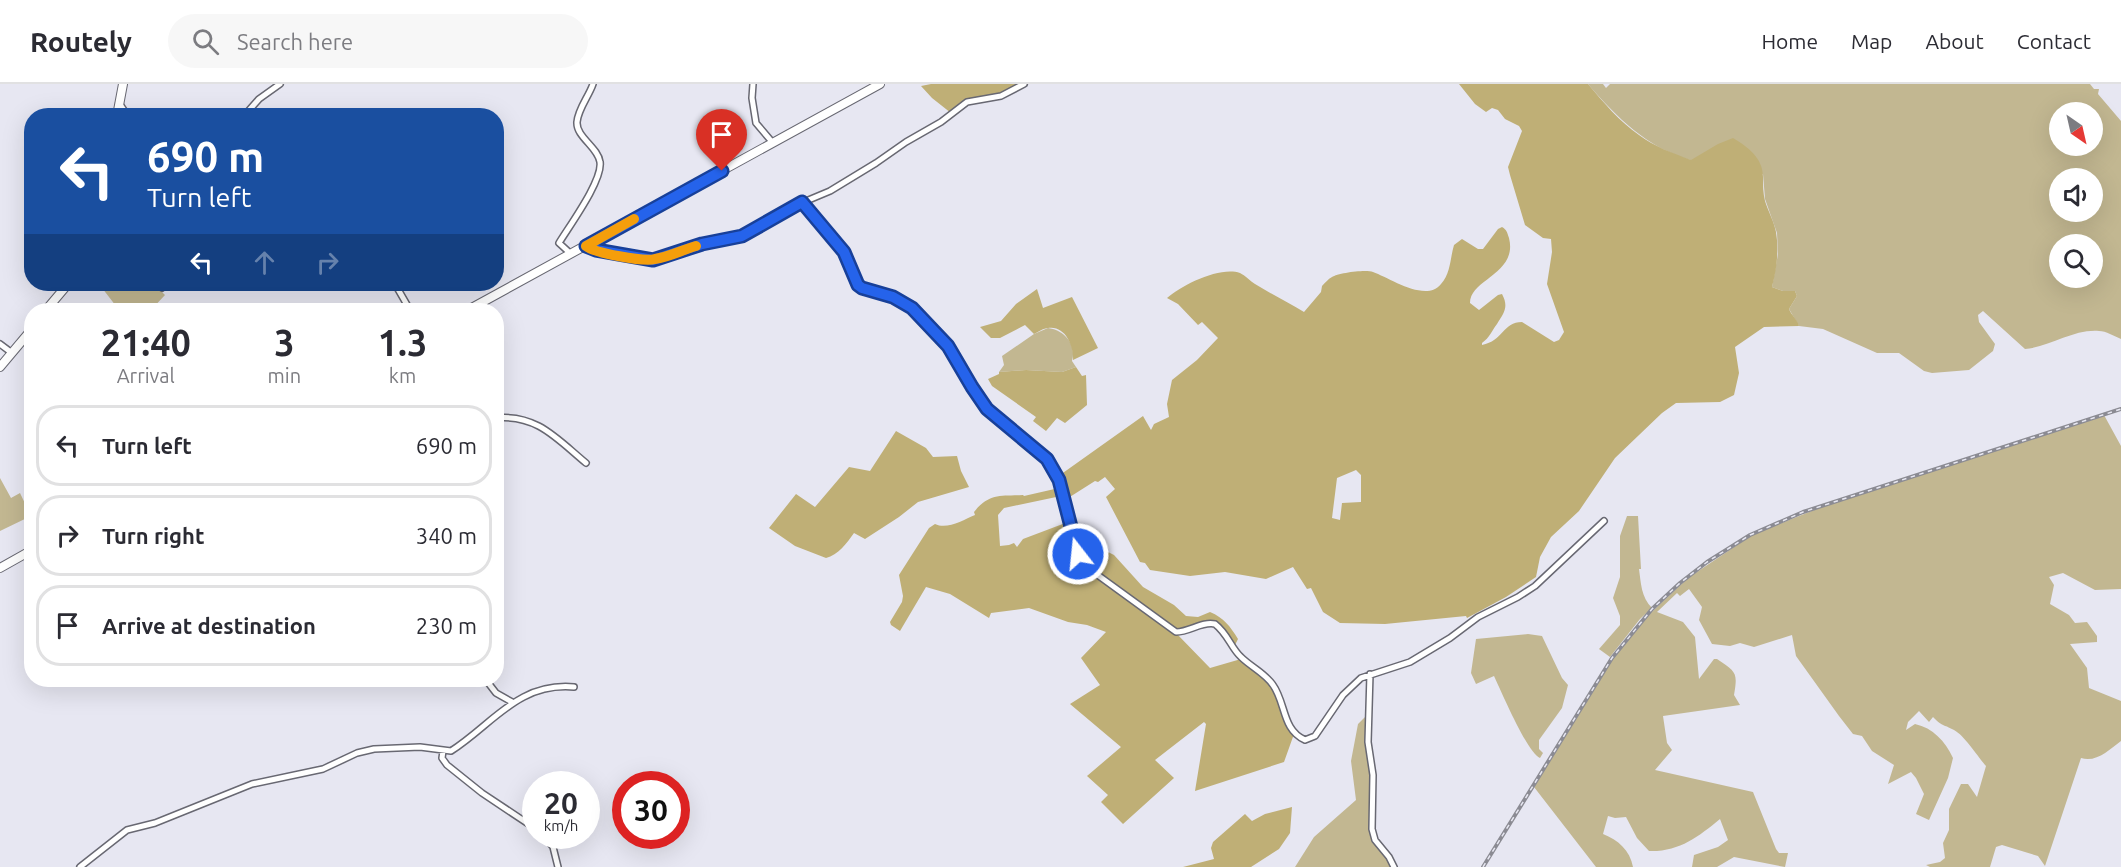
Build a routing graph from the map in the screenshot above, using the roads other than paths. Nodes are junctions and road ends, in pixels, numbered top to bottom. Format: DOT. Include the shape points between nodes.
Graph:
graph roads {
  1 [pos="123,84"];
  2 [pos="280,84"];
  3 [pos="593,84"];
  4 [pos="753,84"];
  5 [pos="880,84"];
  6 [pos="1024,84"];
  7 [pos="119,103"];
  8 [pos="118,108"];
  9 [pos="122,108"];
  10 [pos="251,108"];
  11 [pos="773,143"];
  12 [pos="802,202"];
  13 [pos="586,246"];
  14 [pos="571,254"];
  15 [pos="504,290"];
  16 [pos="62,291"];
  17 [pos="503,291"];
  18 [pos="52,303"];
  19 [pos="481,303"];
  20 [pos="24,339"];
  21 [pos="0,344"];
  22 [pos="12,353"];
  23 [pos="0,367"];
  24 [pos="504,418"];
  25 [pos="586,463"];
  26 [pos="1604,521"];
  27 [pos="24,554"];
  28 [pos="0,568"];
  29 [pos="1370,674"];
  30 [pos="491,687"];
  31 [pos="574,687"];
  32 [pos="512,702"];
  33 [pos="443,751"];
  34 [pos="522,820"];
  35 [pos="554,849"];
  36 [pos="80,867"];
  37 [pos="558,867"];
  38 [pos="1394,867"];
  1 -- 7 [label="main road"];
  2 -- 10 [label="street"];
  3 -- 14 [label="street" via="577,122 600,164 595,185 559,243"];
  4 -- 11 [label="street" via="756,123"];
  5 -- 11 [label="main road"];
  6 -- 12 [label="street" via="1001,96 967,102 942,122 830,191"];
  7 -- 8 [label="main road"];
  7 -- 9 [label="street"];
  11 -- 13 [label="main road"];
  12 -- 13 [label="street" via="742,236 653,260"];
  12 -- 29 [label="street" via="844,252 858,285 912,308 948,346 987,409 1047,459 1059,480 1075,548 1092,572 1176,632 1215,624 1242,658 1274,686 1288,725 1305,740 1315,736 1343,695"];
  13 -- 14 [label="main road"];
  14 -- 15 [label="main road"];
  16 -- 18 [label="main road"];
  17 -- 19 [label="main road"];
  20 -- 22 [label="main road"];
  21 -- 22 [label="street"];
  22 -- 23 [label="main road"];
  24 -- 25 [label="street" via="520,417 535,423"];
  26 -- 29 [label="street" via="1535,586 1478,617 1410,662"];
  27 -- 28 [label="main road"];
  29 -- 38 [label="street" via="1372,829"];
  30 -- 32 [label="street"];
  31 -- 32 [label="street" via="548,689"];
  32 -- 33 [label="street" via="457,747"];
  33 -- 34 [label="street" via="447,765"];
  33 -- 36 [label="street" via="420,747 374,749 323,769 252,784 155,823 127,830"];
  35 -- 37 [label="street"];
}
